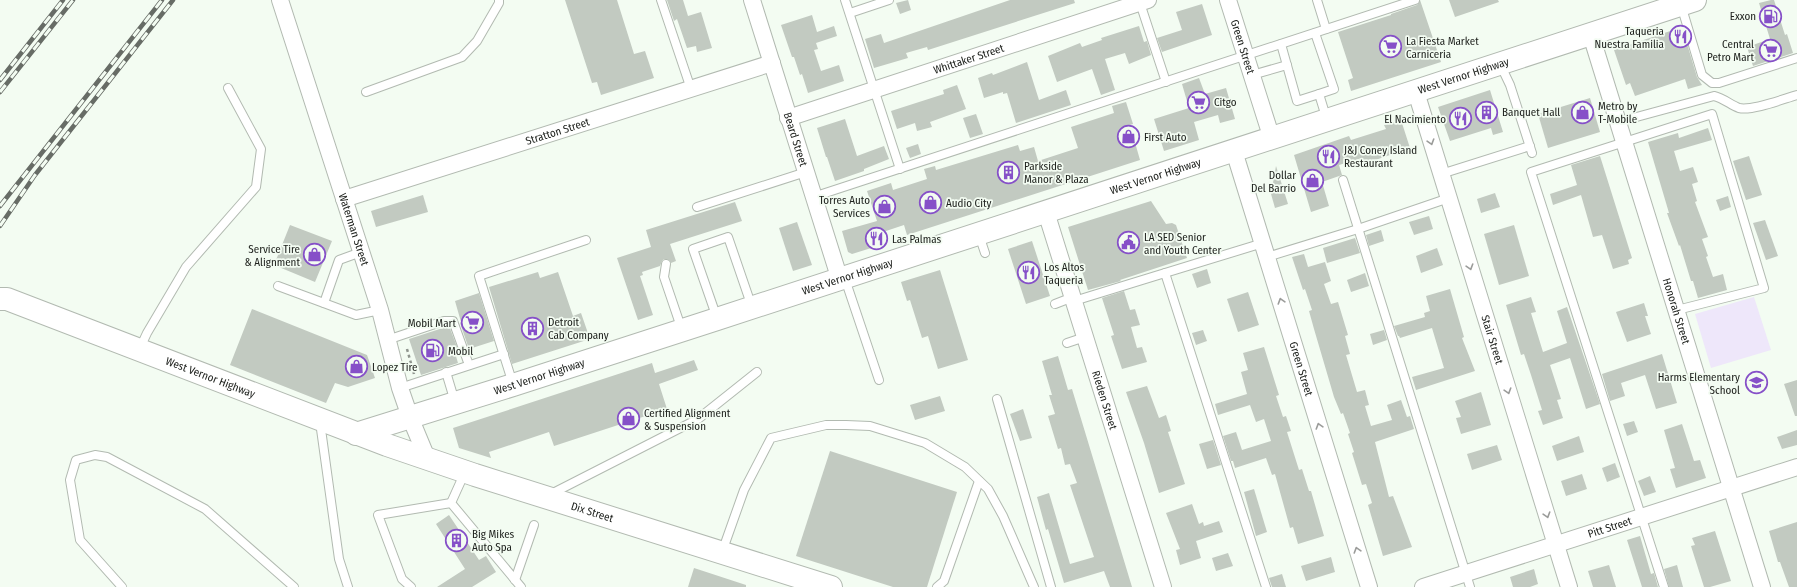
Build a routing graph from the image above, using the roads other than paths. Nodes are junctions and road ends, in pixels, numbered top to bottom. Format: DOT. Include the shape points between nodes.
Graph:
graph roads {
  1 [pos="280,0"];
  2 [pos="498,0"];
  3 [pos="661,0"];
  4 [pos="752,0"];
  5 [pos="846,0"];
  6 [pos="888,0"];
  7 [pos="1228,0"];
  8 [pos="1317,0"];
  9 [pos="1415,0"];
  10 [pos="1137,2"];
  11 [pos="1688,2"];
  12 [pos="850,13"];
  13 [pos="1326,29"];
  14 [pos="1316,32"];
  15 [pos="1591,35"];
  16 [pos="1281,44"];
  17 [pos="1246,55"];
  18 [pos="1797,58"];
  19 [pos="772,63"];
  20 [pos="1500,64"];
  21 [pos="1287,65"];
  22 [pos="1252,75"];
  23 [pos="1166,82"];
  24 [pos="228,88"];
  25 [pos="691,89"];
  26 [pos="873,90"];
  27 [pos="366,92"];
  28 [pos="1416,92"];
  29 [pos="1319,94"];
  30 [pos="1797,95"];
  31 [pos="788,118"];
  32 [pos="1327,121"];
  33 [pos="1618,122"];
  34 [pos="1272,139"];
  35 [pos="1624,142"];
  36 [pos="1234,151"];
  37 [pos="900,169"];
  38 [pos="806,172"];
  39 [pos="1441,174"];
  40 [pos="1343,180"];
  41 [pos="814,197"];
  42 [pos="1449,198"];
  43 [pos="344,199"];
  44 [pos="697,207"];
  45 [pos="1046,212"];
  46 [pos="1358,229"];
  47 [pos="586,240"];
  48 [pos="1265,250"];
  49 [pos="361,252"];
  50 [pos="666,264"];
  51 [pos="1165,273"];
  52 [pos="842,279"];
  53 [pos="278,286"];
  54 [pos="2,297"];
  55 [pos="1073,299"];
  56 [pos="324,303"];
  57 [pos="1055,304"];
  58 [pos="752,308"];
  59 [pos="380,310"];
  60 [pos="1677,310"];
  61 [pos="717,319"];
  62 [pos="682,330"];
  63 [pos="1085,337"];
  64 [pos="387,340"];
  65 [pos="1067,343"];
  66 [pos="140,349"];
  67 [pos="504,354"];
  68 [pos="468,365"];
  69 [pos="446,372"];
  70 [pos="757,372"];
  71 [pos="879,380"];
  72 [pos="513,385"];
  73 [pos="400,388"];
  74 [pos="997,399"];
  75 [pos="455,403"];
  76 [pos="410,417"];
  77 [pos="320,419"];
  78 [pos="356,434"];
  79 [pos="428,458"];
  80 [pos="1797,467"];
  81 [pos="464,472"];
  82 [pos="979,481"];
  83 [pos="1732,488"];
  84 [pos="545,497"];
  85 [pos="451,503"];
  86 [pos="1642,516"];
  87 [pos="534,525"];
  88 [pos="1556,545"];
  89 [pos="722,553"];
  90 [pos="515,580"];
  91 [pos="1468,580"];
  92 [pos="122,587"];
  93 [pos="294,587"];
  94 [pos="348,587"];
  95 [pos="411,587"];
  96 [pos="521,587"];
  97 [pos="831,587"];
  98 [pos="937,587"];
  99 [pos="1034,587"];
  100 [pos="1051,587"];
  101 [pos="1163,587"];
  102 [pos="1266,587"];
  103 [pos="1369,587"];
  104 [pos="1423,587"];
  105 [pos="1569,587"];
  106 [pos="1664,587"];
  107 [pos="1762,587"];
  1 -- 43 [label="street, Waterman Street"];
  2 -- 27 [label="lane" via="499,3 477,41 462,56"];
  3 -- 25 [label="lane"];
  4 -- 19 [label="street, Beard Street"];
  5 -- 12 [label="lane"];
  6 -- 12 [label="lane"];
  7 -- 17 [label="street, Green Street"];
  8 -- 13 [label="lane"];
  9 -- 13 [label="lane"];
  10 -- 23 [label="lane"];
  10 -- 26 [label="street, Whittaker Street"];
  11 -- 15 [label="street, West Vernor Highway"];
  11 -- 18 [label="lane" via="1702,75 1712,83"];
  12 -- 26 [label="lane"];
  13 -- 14 [label="lane"];
  14 -- 16 [label="lane"];
  14 -- 29 [label="lane" via="1334,89"];
  15 -- 20 [label="street, West Vernor Highway"];
  15 -- 33 [label="street, Honorah Street"];
  16 -- 17 [label="lane"];
  16 -- 21 [label="lane"];
  17 -- 22 [label="street, Green Street"];
  17 -- 23 [label="lane"];
  19 -- 25 [label="street, Stratton Street"];
  19 -- 31 [label="street, Beard Street"];
  20 -- 28 [label="street, West Vernor Highway"];
  20 -- 39 [label="lane" via="1510,85 1531,150"];
  21 -- 22 [label="lane"];
  21 -- 29 [label="lane" via="1297,101"];
  22 -- 34 [label="street, Green Street"];
  23 -- 37 [label="lane"];
  24 -- 66 [label="lane" via="261,149 256,187 186,267 146,333"];
  25 -- 43 [label="street, Stratton Street"];
  26 -- 31 [label="street, Whittaker Street"];
  26 -- 37 [label="lane"];
  28 -- 32 [label="street, West Vernor Highway"];
  28 -- 39 [label="street, Stair Street, one-way"];
  29 -- 32 [label="lane"];
  30 -- 33 [label="lane" via="1747,109 1714,96"];
  31 -- 38 [label="street, Beard Street"];
  32 -- 34 [label="street, West Vernor Highway"];
  33 -- 35 [label="street, Honorah Street"];
  34 -- 36 [label="street, West Vernor Highway"];
  35 -- 60 [label="street, Honorah Street"];
  35 -- 60 [label="lane" via="1712,114 1764,288"];
  35 -- 86 [label="lane" via="1531,172"];
  36 -- 45 [label="street, West Vernor Highway"];
  36 -- 48 [label="street, Green Street"];
  37 -- 41 [label="lane"];
  38 -- 41 [label="street, Beard Street"];
  38 -- 44 [label="lane"];
  39 -- 42 [label="street, Stair Street"];
  40 -- 46 [label="lane"];
  41 -- 52 [label="street, Beard Street"];
  42 -- 46 [label="lane"];
  42 -- 88 [label="street, Stair Street, one-way"];
  43 -- 49 [label="street, Waterman Street"];
  45 -- 52 [label="street, West Vernor Highway" via="982,244"];
  45 -- 55 [label="street, Rieden Street"];
  46 -- 48 [label="lane"];
  46 -- 91 [label="lane"];
  47 -- 67 [label="lane" via="479,276"];
  48 -- 51 [label="lane"];
  103 -- 48 [label="street, Green Street, one-way"];
  49 -- 56 [label="lane" via="339,260"];
  49 -- 59 [label="street, Waterman Street"];
  50 -- 62 [label="lane" via="664,276"];
  51 -- 55 [label="lane"];
  51 -- 102 [label="lane"];
  52 -- 58 [label="street, West Vernor Highway"];
  52 -- 71 [label="lane"];
  53 -- 56 [label="lane"];
  54 -- 66 [label="street, West Vernor Highway"];
  55 -- 57 [label="lane"];
  55 -- 63 [label="street, Rieden Street"];
  56 -- 59 [label="lane" via="356,314"];
  58 -- 61 [label="street, West Vernor Highway"];
  58 -- 61 [label="lane" via="728,237 693,250"];
  59 -- 64 [label="street, Waterman Street"];
  60 -- 83 [label="street, Honorah Street"];
  61 -- 62 [label="street, West Vernor Highway"];
  62 -- 72 [label="street, West Vernor Highway"];
  63 -- 65 [label="lane"];
  63 -- 101 [label="street, Rieden Street"];
  64 -- 68 [label="lane" via="444,321 454,321"];
  64 -- 73 [label="street, Waterman Street"];
  66 -- 77 [label="street, West Vernor Highway"];
  67 -- 68 [label="lane"];
  67 -- 72 [label="lane"];
  68 -- 69 [label="lane"];
  69 -- 73 [label="lane"];
  69 -- 75 [label="lane"];
  70 -- 84 [label="lane" via="698,419"];
  72 -- 75 [label="street, West Vernor Highway"];
  73 -- 76 [label="street, Waterman Street"];
  74 -- 100 [label="lane"];
  75 -- 76 [label="street, West Vernor Highway"];
  76 -- 78 [label="street, West Vernor Highway"];
  76 -- 79 [label="street, Waterman Street"];
  77 -- 78 [label="street, West Vernor Highway"];
  77 -- 94 [label="lane" via="339,560"];
  78 -- 79 [label="street, Dix Street"];
  79 -- 81 [label="street, Dix Street"];
  80 -- 83 [label="street, Pitt Street"];
  81 -- 84 [label="street, Dix Street"];
  81 -- 85 [label="lane"];
  82 -- 89 [label="lane" via="965,467 924,443 870,426 826,425 771,438 744,490"];
  82 -- 98 [label="lane" via="944,580"];
  82 -- 99 [label="lane" via="988,489 1003,516"];
  83 -- 86 [label="street, Pitt Street"];
  83 -- 107 [label="street, Honorah Street"];
  84 -- 89 [label="street, Dix Street"];
  85 -- 90 [label="lane"];
  85 -- 95 [label="lane" via="378,515 402,579"];
  86 -- 88 [label="street, Pitt Street"];
  86 -- 106 [label="lane"];
  87 -- 90 [label="lane"];
  88 -- 91 [label="street, Pitt Street"];
  88 -- 105 [label="street, Stair Street"];
  89 -- 97 [label="street, Dix Street"];
  90 -- 96 [label="lane"];
  91 -- 104 [label="street, Pitt Street"];
  92 -- 93 [label="lane" via="80,540 70,480 76,460 95,455 107,457 205,509"];
}
